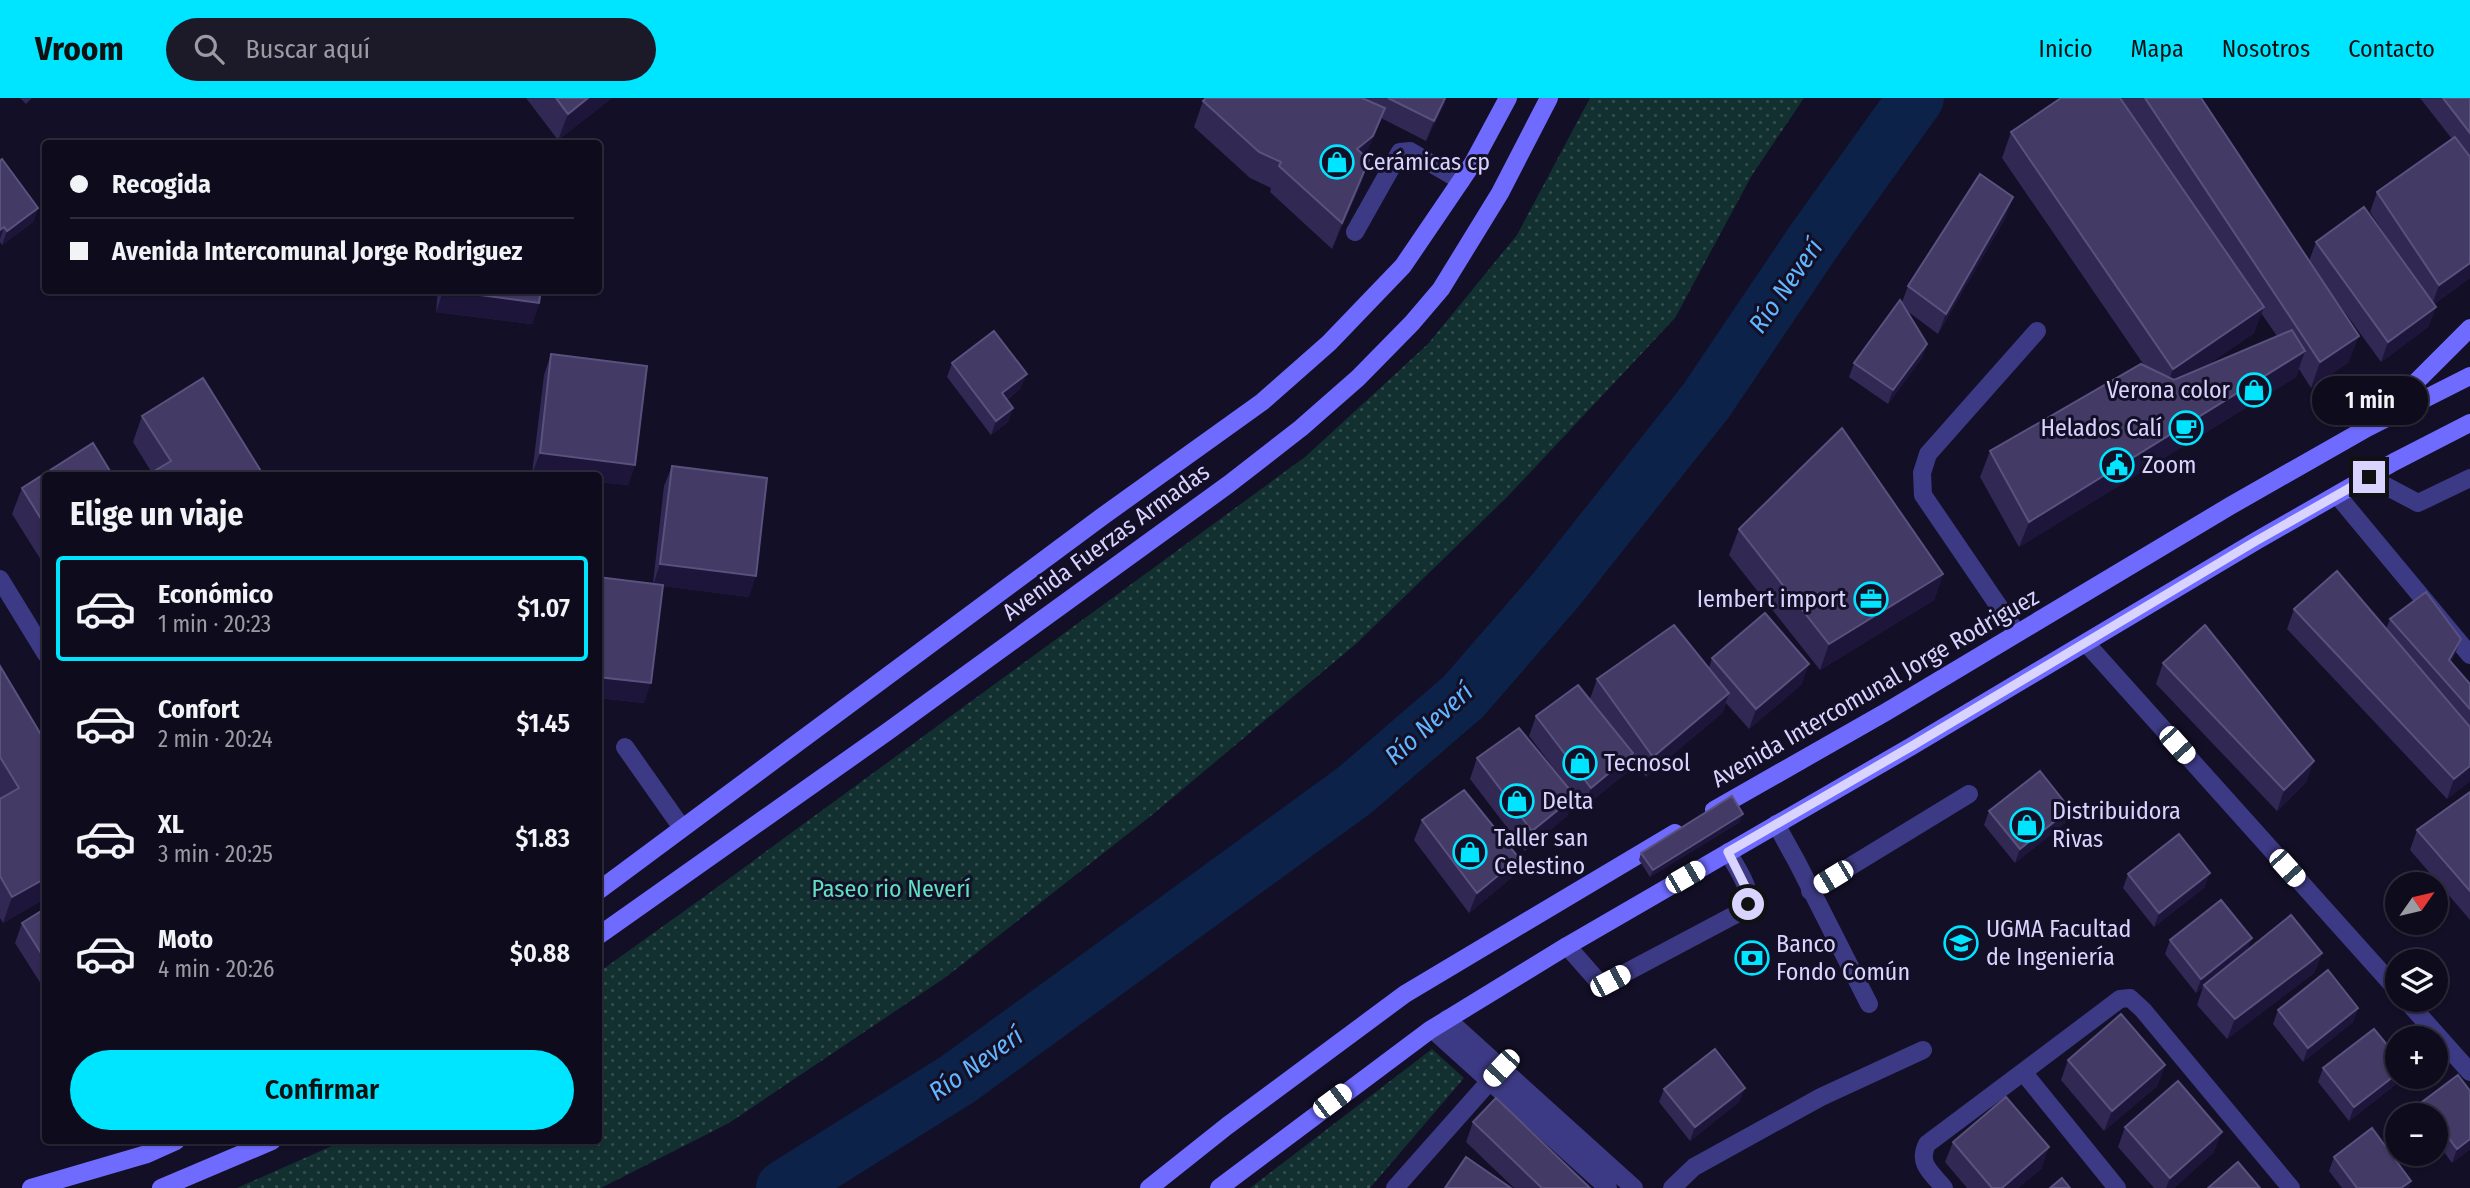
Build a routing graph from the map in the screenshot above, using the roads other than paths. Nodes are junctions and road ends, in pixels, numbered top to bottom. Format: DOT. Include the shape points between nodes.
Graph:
graph roads {
  1 [pos="1508,98"];
  2 [pos="1549,98"];
  3 [pos="1461,181"];
  4 [pos="1355,232"];
  5 [pos="2470,328"];
  6 [pos="2037,331"];
  7 [pos="2470,376"];
  8 [pos="2470,424"];
  9 [pos="2373,425"];
  10 [pos="2369,477"];
  11 [pos="2470,478"];
  12 [pos="2337,495"];
  13 [pos="0,579"];
  14 [pos="2017,633"];
  15 [pos="2086,643"];
  16 [pos="42,647"];
  17 [pos="2470,655"];
  18 [pos="625,747"];
  19 [pos="1969,794"];
  20 [pos="1776,824"];
  21 [pos="682,828"];
  22 [pos="1728,852"];
  23 [pos="602,888"];
  24 [pos="1810,891"];
  25 [pos="602,933"];
  26 [pos="1567,946"];
  27 [pos="2385,976"];
  28 [pos="1869,1004"];
  29 [pos="2417,1012"];
  30 [pos="1439,1024"];
  31 [pos="1923,1050"];
  32 [pos="2022,1072"];
  33 [pos="2470,1072"];
  34 [pos="1495,1074"];
  35 [pos="170,1144"];
  36 [pos="265,1144"];
  37 [pos="31,1188"];
  38 [pos="160,1188"];
  39 [pos="1149,1188"];
  40 [pos="1219,1188"];
  41 [pos="1395,1188"];
  42 [pos="1608,1188"];
  43 [pos="1634,1188"];
  44 [pos="1672,1188"];
  45 [pos="1944,1188"];
  46 [pos="2117,1188"];
  47 [pos="2291,1188"];
  1 -- 3 [label="main road, Avenida Fuerzas Armadas"];
  2 -- 25 [label="main road, Avenida Fuerzas Armadas" via="1500,193 1441,289 1412,323 1301,428 887,732"];
  3 -- 4 [label="street" via="1410,151 1400,152"];
  3 -- 21 [label="main road, Avenida Fuerzas Armadas" via="1403,266 1329,343 1262,402"];
  5 -- 9 [label="main road"];
  6 -- 14 [label="street" via="1928,454 1922,473 1923,495"];
  7 -- 9 [label="main road, Avenida Intercomunal Jorge Rodriguez"];
  8 -- 10 [label="main road"];
  9 -- 14 [label="main road, Avenida Intercomunal Jorge Rodriguez"];
  10 -- 11 [label="street" via="2418,503"];
  10 -- 12 [label="main road"];
  12 -- 15 [label="main road"];
  12 -- 17 [label="street"];
  13 -- 16 [label="street"];
  14 -- 39 [label="main road, Avenida Intercomunal Jorge Rodriguez" via="1405,994"];
  15 -- 20 [label="main road"];
  15 -- 27 [label="street"];
  18 -- 21 [label="street"];
  19 -- 24 [label="street"];
  20 -- 22 [label="main road"];
  20 -- 24 [label="street"];
  21 -- 23 [label="main road, Avenida Fuerzas Armadas"];
  22 -- 26 [label="main road"];
  22 -- 26 [label="street" via="1749,894 1742,911 1604,982"];
  24 -- 28 [label="street"];
  26 -- 30 [label="main road"];
  29 -- 33 [label="street"];
  30 -- 34 [label="street"];
  30 -- 40 [label="main road"];
  31 -- 44 [label="street" via="1786,1116 1694,1167"];
  32 -- 45 [label="street" via="1927,1144 1924,1164"];
  32 -- 46 [label="street"];
  32 -- 47 [label="street" via="2120,999 2130,998"];
  34 -- 41 [label="street"];
  34 -- 42 [label="street"];
  34 -- 43 [label="street"];
  35 -- 37 [label="main road"];
  36 -- 38 [label="main road"];
}
